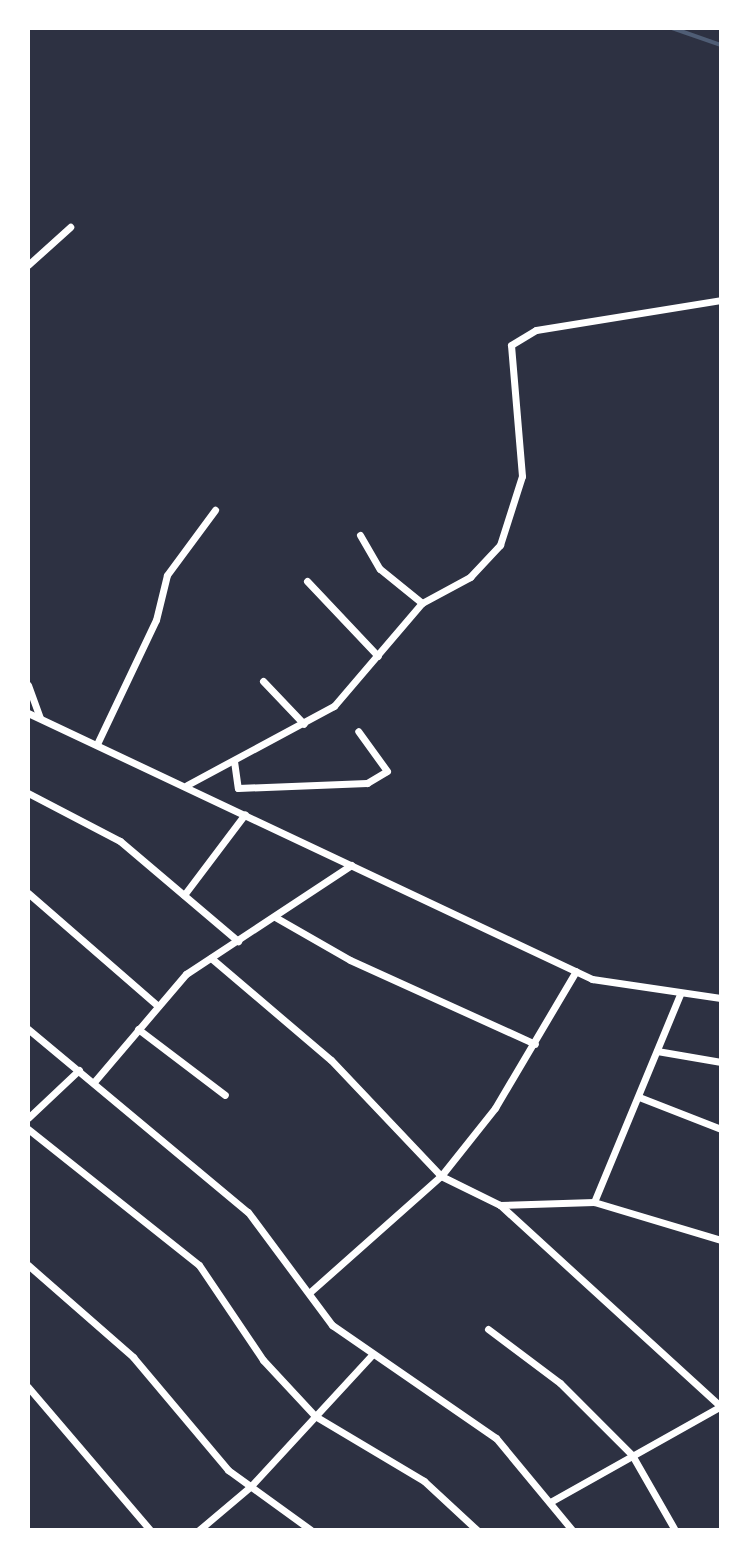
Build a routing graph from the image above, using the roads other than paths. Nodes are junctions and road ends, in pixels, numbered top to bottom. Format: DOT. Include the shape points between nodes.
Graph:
graph roads {
  1 [pos="70,227"];
  2 [pos="28,265"];
  3 [pos="721,300"];
  4 [pos="215,510"];
  5 [pos="360,535"];
  6 [pos="307,581"];
  7 [pos="422,603"];
  8 [pos="378,656"];
  9 [pos="263,681"];
  10 [pos="28,685"];
  11 [pos="28,713"];
  12 [pos="40,718"];
  13 [pos="304,724"];
  14 [pos="358,731"];
  15 [pos="97,744"];
  16 [pos="234,761"];
  17 [pos="187,785"];
  18 [pos="28,793"];
  19 [pos="245,814"];
  20 [pos="351,865"];
  21 [pos="28,893"];
  22 [pos="184,895"];
  23 [pos="275,917"];
  24 [pos="238,941"];
  25 [pos="211,958"];
  26 [pos="576,971"];
  27 [pos="680,994"];
  28 [pos="721,998"];
  29 [pos="158,1006"];
  30 [pos="28,1029"];
  31 [pos="138,1029"];
  32 [pos="535,1044"];
  33 [pos="657,1051"];
  34 [pos="721,1062"];
  35 [pos="79,1070"];
  36 [pos="94,1082"];
  37 [pos="225,1095"];
  38 [pos="639,1097"];
  39 [pos="28,1118"];
  40 [pos="28,1129"];
  41 [pos="721,1129"];
  42 [pos="441,1176"];
  43 [pos="594,1202"];
  44 [pos="500,1205"];
  45 [pos="721,1240"];
  46 [pos="28,1265"];
  47 [pos="309,1293"];
  48 [pos="488,1329"];
  49 [pos="371,1356"];
  50 [pos="28,1387"];
  51 [pos="721,1407"];
  52 [pos="315,1416"];
  53 [pos="632,1455"];
  54 [pos="251,1486"];
  55 [pos="552,1501"];
  56 [pos="150,1530"];
  57 [pos="199,1530"];
  58 [pos="311,1530"];
  59 [pos="477,1530"];
  60 [pos="572,1530"];
  61 [pos="675,1530"];
  1 -- 2 [label="street"];
  3 -- 7 [label="street" via="536,330 511,345 521,403 520,499 484,566"];
  4 -- 15 [label="street" via="167,575 156,620"];
  5 -- 7 [label="street" via="380,569"];
  6 -- 8 [label="street" via="316,598"];
  7 -- 8 [label="street"];
  8 -- 13 [label="street" via="334,706"];
  9 -- 13 [label="street"];
  10 -- 12 [label="street"];
  11 -- 12 [label="street"];
  12 -- 15 [label="street"];
  13 -- 16 [label="street"];
  14 -- 16 [label="street" via="387,771 367,783 238,788"];
  15 -- 17 [label="street"];
  16 -- 17 [label="street"];
  17 -- 19 [label="street"];
  18 -- 22 [label="street" via="98,827"];
  19 -- 20 [label="street"];
  19 -- 22 [label="street"];
  20 -- 23 [label="street"];
  20 -- 26 [label="street"];
  21 -- 29 [label="street"];
  22 -- 24 [label="street"];
  23 -- 24 [label="street"];
  23 -- 32 [label="street" via="350,960"];
  24 -- 25 [label="street"];
  25 -- 29 [label="street"];
  25 -- 42 [label="street" via="331,1060"];
  26 -- 27 [label="street"];
  26 -- 32 [label="street"];
  27 -- 28 [label="street"];
  27 -- 33 [label="street"];
  29 -- 31 [label="street"];
  30 -- 35 [label="street"];
  31 -- 36 [label="street"];
  31 -- 37 [label="street"];
  32 -- 42 [label="street"];
  33 -- 34 [label="street"];
  33 -- 38 [label="street"];
  35 -- 36 [label="street"];
  35 -- 39 [label="street"];
  36 -- 47 [label="street" via="248,1212"];
  38 -- 41 [label="street"];
  38 -- 43 [label="street"];
  40 -- 52 [label="street" via="199,1265 263,1360"];
  42 -- 44 [label="street"];
  42 -- 47 [label="street"];
  43 -- 44 [label="street"];
  43 -- 45 [label="street"];
  44 -- 51 [label="street"];
  46 -- 54 [label="street" via="133,1357 206,1449"];
  47 -- 49 [label="street" via="332,1325"];
  48 -- 53 [label="street" via="560,1383"];
  49 -- 52 [label="street"];
  49 -- 55 [label="street" via="496,1438"];
  50 -- 56 [label="street"];
  51 -- 53 [label="street"];
  52 -- 54 [label="street"];
  52 -- 59 [label="street" via="424,1481"];
  53 -- 55 [label="street"];
  53 -- 61 [label="street"];
  54 -- 57 [label="street"];
  54 -- 58 [label="street"];
  55 -- 60 [label="street"];
}
